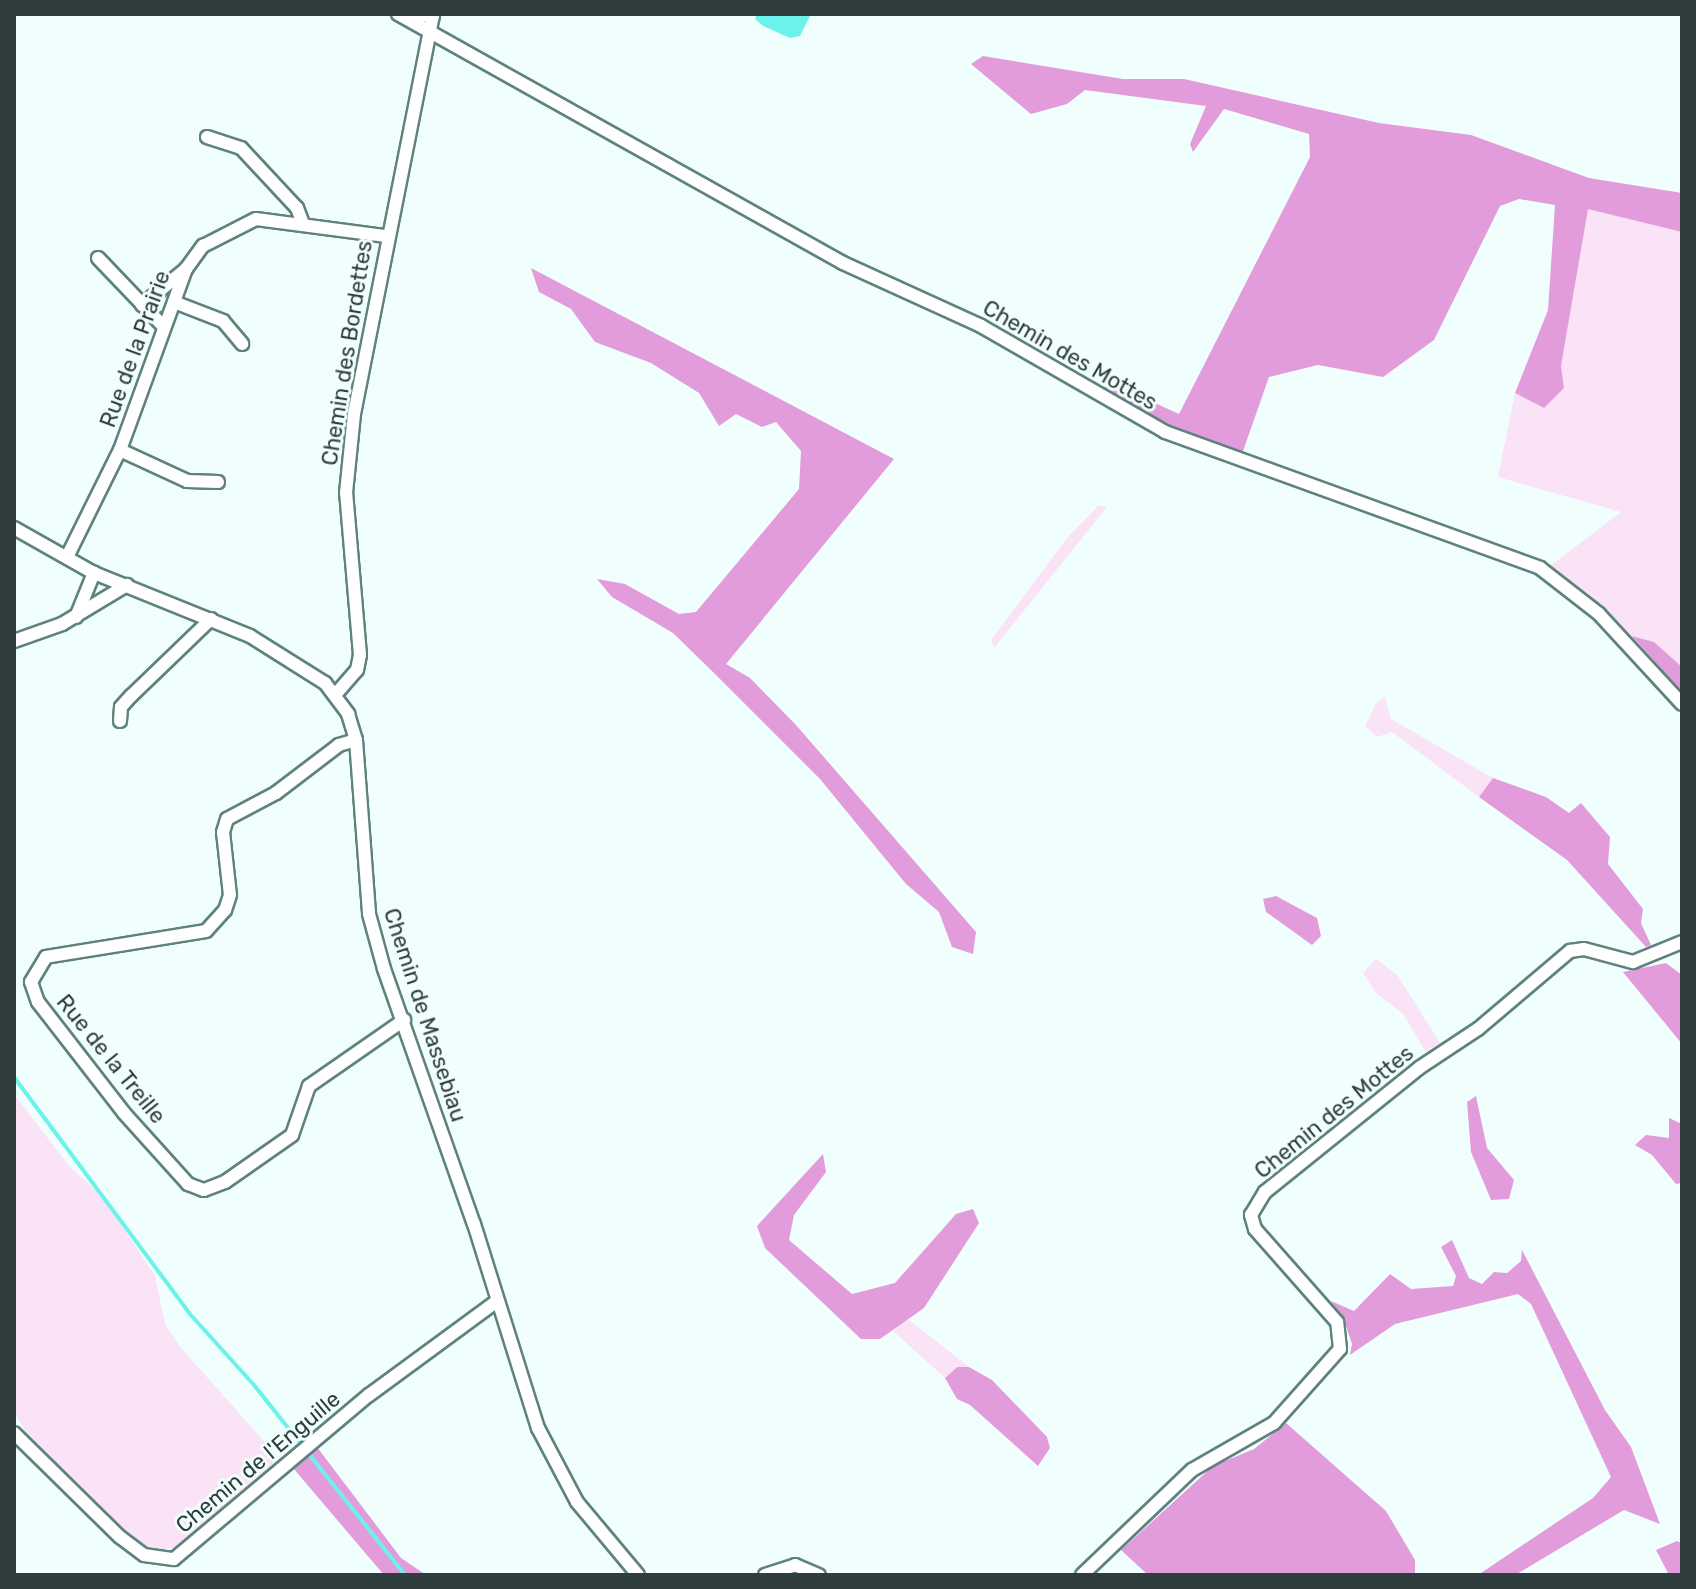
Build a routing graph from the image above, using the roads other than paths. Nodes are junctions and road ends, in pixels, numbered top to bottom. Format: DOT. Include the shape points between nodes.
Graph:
graph roads {
  1 [pos="398,14"];
  2 [pos="415,14"];
  3 [pos="433,16"];
  4 [pos="429,33"];
  5 [pos="207,137"];
  6 [pos="302,221"];
  7 [pos="386,236"];
  8 [pos="98,258"];
  9 [pos="186,269"];
  10 [pos="174,302"];
  11 [pos="142,305"];
  12 [pos="164,327"];
  13 [pos="242,344"];
  14 [pos="120,450"];
  15 [pos="218,482"];
  16 [pos="14,528"];
  17 [pos="68,555"];
  18 [pos="94,573"];
  19 [pos="127,585"];
  20 [pos="76,617"];
  21 [pos="211,619"];
  22 [pos="14,641"];
  23 [pos="335,695"];
  24 [pos="1682,704"];
  25 [pos="120,721"];
  26 [pos="356,740"];
  27 [pos="1682,942"];
  28 [pos="404,1020"];
  29 [pos="497,1301"];
  30 [pos="14,1433"];
  31 [pos="638,1575"];
  32 [pos="765,1575"];
  33 [pos="819,1575"];
  34 [pos="1082,1575"];
  1 -- 4 [label="street, Chemin des Mottes"];
  2 -- 3 [label="street"];
  3 -- 4 [label="street, Chemin des Bordettes"];
  4 -- 7 [label="street, Chemin des Bordettes"];
  4 -- 24 [label="street, Chemin des Mottes" via="843,263 981,326 1165,432 1540,568 1599,614"];
  5 -- 6 [label="street" via="241,148 297,208"];
  6 -- 7 [label="street, Rue de la Prairie"];
  6 -- 9 [label="street, Rue de la Prairie" via="256,219 236,226 203,246"];
  7 -- 23 [label="street, Chemin des Bordettes" via="347,463 360,655 357,670"];
  8 -- 11 [label="street"];
  9 -- 10 [label="street, Rue de la Prairie"];
  9 -- 11 [label="street"];
  10 -- 12 [label="street, Rue de la Prairie"];
  10 -- 13 [label="street" via="223,321"];
  11 -- 12 [label="street"];
  12 -- 14 [label="street, Rue de la Prairie"];
  14 -- 15 [label="street" via="187,481"];
  14 -- 17 [label="street, Rue de la Prairie"];
  16 -- 17 [label="street, Chemin de Massebiau"];
  17 -- 18 [label="street, Chemin de Massebiau"];
  18 -- 19 [label="street, Chemin de Massebiau"];
  18 -- 20 [label="street"];
  19 -- 20 [label="street"];
  19 -- 21 [label="street, Chemin de Massebiau"];
  20 -- 22 [label="street"];
  21 -- 23 [label="street, Chemin de Massebiau" via="308,669"];
  21 -- 25 [label="street" via="121,707"];
  23 -- 26 [label="street, Chemin de Massebiau"];
  26 -- 28 [label="street, Chemin de Massebiau" via="369,914"];
  26 -- 28 [label="street, Rue de la Treille" via="339,745 276,793 227,819 223,832 230,895 225,910 206,931 46,957 31,982 38,1002 124,1113 188,1184 204,1190 225,1182 292,1135 309,1086"];
  27 -- 34 [label="street, Chemin des Mottes" via="1633,962 1584,949 1570,951 1478,1029 1419,1068 1265,1192 1251,1215 1255,1229 1266,1248 1337,1322 1340,1349 1274,1423 1192,1470"];
  28 -- 29 [label="street, Chemin de Massebiau"];
  29 -- 30 [label="street, Chemin de l'Enguille" via="335,1422 174,1559 144,1555 120,1537"];
  29 -- 31 [label="street, Chemin de Massebiau" via="538,1428 560,1473"];
  32 -- 33 [label="street" via="795,1565"];
}
